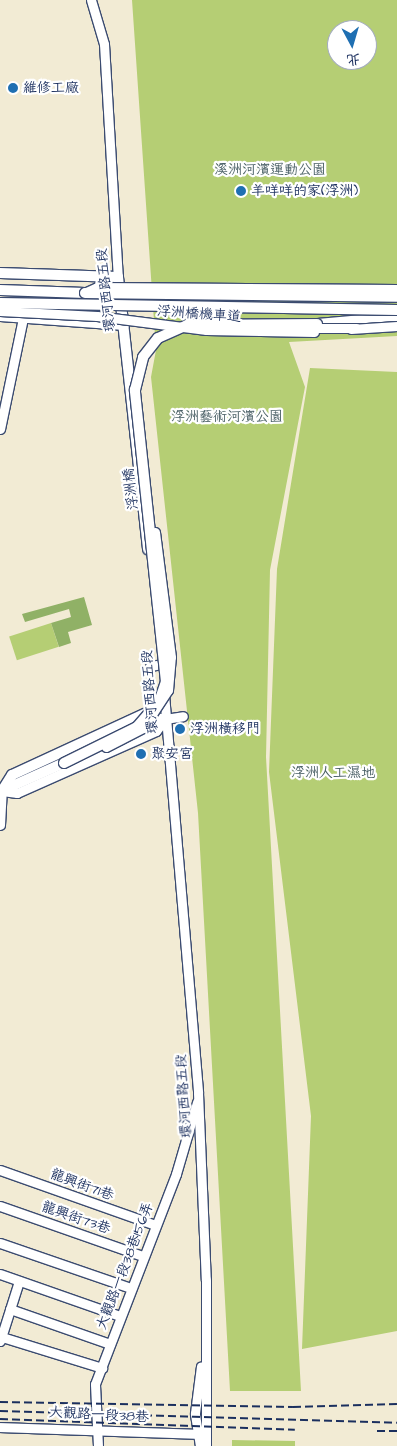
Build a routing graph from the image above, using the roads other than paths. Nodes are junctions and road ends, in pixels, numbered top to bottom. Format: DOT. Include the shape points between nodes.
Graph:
graph roads {
  1 [pos="91,0"];
  2 [pos="0,270"];
  3 [pos="0,273"];
  4 [pos="12,273"];
  5 [pos="118,277"];
  6 [pos="0,286"];
  7 [pos="397,289"];
  8 [pos="0,290"];
  9 [pos="18,290"];
  10 [pos="85,293"];
  11 [pos="397,297"];
  12 [pos="0,303"];
  13 [pos="397,310"];
  14 [pos="0,312"];
  15 [pos="0,316"];
  16 [pos="397,317"];
  17 [pos="24,318"];
  18 [pos="124,324"];
  19 [pos="397,326"];
  20 [pos="356,328"];
  21 [pos="0,429"];
  22 [pos="162,664"];
  23 [pos="150,666"];
  24 [pos="164,681"];
  25 [pos="183,716"];
  26 [pos="140,719"];
  27 [pos="165,719"];
  28 [pos="64,763"];
  29 [pos="1,791"];
  30 [pos="0,825"];
  31 [pos="198,1098"];
  32 [pos="0,1170"];
  33 [pos="0,1206"];
  34 [pos="155,1226"];
  35 [pos="0,1243"];
  36 [pos="144,1256"];
  37 [pos="0,1274"];
  38 [pos="20,1281"];
  39 [pos="131,1288"];
  40 [pos="10,1309"];
  41 [pos="120,1316"];
  42 [pos="1,1339"];
  43 [pos="110,1344"];
  44 [pos="205,1346"];
  45 [pos="102,1368"];
  46 [pos="0,1427"];
  47 [pos="98,1429"];
  48 [pos="197,1434"];
  49 [pos="98,1446"];
  50 [pos="200,1446"];
  51 [pos="206,1446"];
  1 -- 5 [label="street, 環河西路五段" via="104,44"];
  2 -- 4 [label="main road"];
  3 -- 4 [label="main road"];
  4 -- 5 [label="main road"];
  5 -- 18 [label="main road, 環河西路五段"];
  6 -- 9 [label="street"];
  7 -- 10 [label="street, bridge" via="97,287"];
  8 -- 9 [label="main road"];
  9 -- 10 [label="main road"];
  10 -- 11 [label="main road, bridge"];
  12 -- 13 [label="main road, bridge"];
  14 -- 20 [label="street, 浮洲橋機車道, bridge" via="97,316 206,330"];
  15 -- 17 [label="street"];
  16 -- 28 [label="main road, 浮洲橋, bridge" via="317,324 187,325 168,332 150,346 137,369 135,390 166,682 159,702 137,727"];
  17 -- 18 [label="street"];
  17 -- 21 [label="street"];
  18 -- 22 [label="main road, 環河西路五段"];
  19 -- 20 [label="street, 浮洲橋機車道, bridge"];
  20 -- 28 [label="street, bridge" via="187,329 166,337 150,353 140,392 171,657 168,690 143,728"];
  22 -- 23 [label="street"];
  22 -- 24 [label="main road, 環河西路五段"];
  24 -- 26 [label="main road"];
  24 -- 27 [label="street, 環河西路五段"];
  25 -- 27 [label="street"];
  26 -- 27 [label="main road"];
  26 -- 29 [label="main road" via="12,775"];
  27 -- 29 [label="street" via="156,731 100,757 17,793"];
  27 -- 31 [label="street, 環河西路五段"];
  28 -- 29 [label="main road, 浮洲橋"];
  29 -- 30 [label="street"];
  31 -- 34 [label="street, 大觀路一段38巷156弄"];
  31 -- 44 [label="street, 環河西路五段"];
  32 -- 34 [label="street, 龍興街71巷"];
  33 -- 36 [label="street, 龍興街73巷"];
  34 -- 36 [label="street, 大觀路一段38巷156弄"];
  35 -- 39 [label="street"];
  36 -- 39 [label="street, 大觀路一段38巷156弄"];
  37 -- 38 [label="street"];
  38 -- 40 [label="street"];
  38 -- 41 [label="street"];
  39 -- 41 [label="street, 大觀路一段38巷156弄"];
  40 -- 42 [label="street"];
  40 -- 43 [label="street"];
  41 -- 43 [label="street, 大觀路一段38巷156弄"];
  42 -- 45 [label="street"];
  43 -- 45 [label="street, 大觀路一段38巷156弄"];
  44 -- 48 [label="street" via="195,1399"];
  44 -- 51 [label="street, 環河西路五段"];
  45 -- 47 [label="street, 大觀路一段38巷156弄" via="95,1384"];
  46 -- 47 [label="street, 大觀路一段38巷"];
  47 -- 48 [label="street, 大觀路一段38巷"];
  47 -- 49 [label="street, 大觀路一段38巷156弄"];
  48 -- 50 [label="street"];
}
